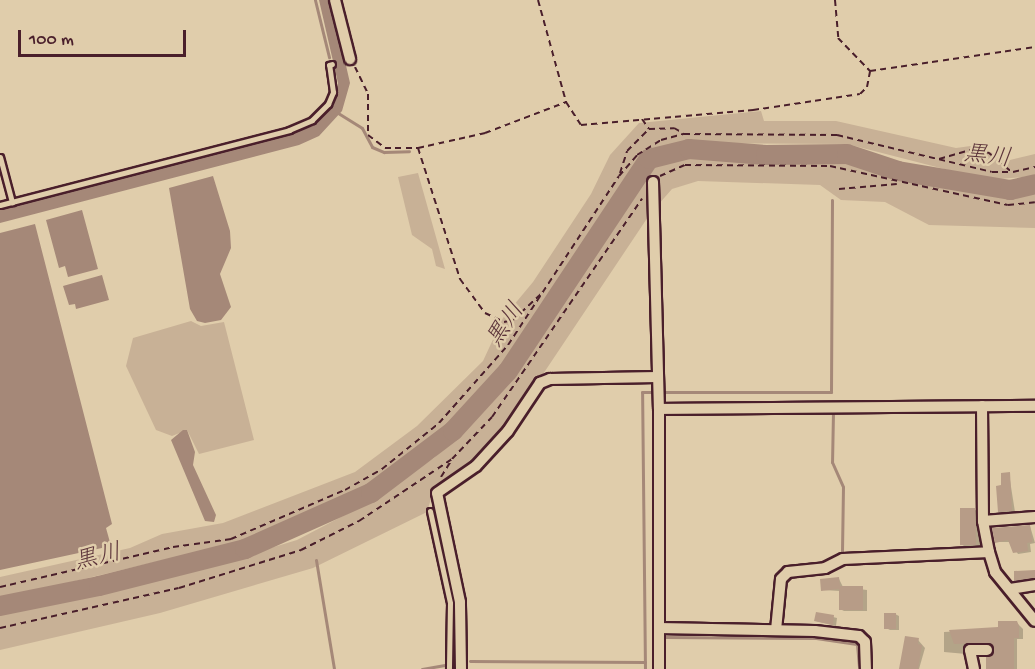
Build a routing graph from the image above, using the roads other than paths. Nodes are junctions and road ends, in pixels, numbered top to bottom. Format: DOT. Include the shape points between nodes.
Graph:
graph roads {
  1 [pos="335,0"];
  2 [pos="350,59"];
  3 [pos="333,64"];
  4 [pos="0,157"];
  5 [pos="653,182"];
  6 [pos="12,202"];
  7 [pos="0,205"];
  8 [pos="657,377"];
  9 [pos="982,406"];
  10 [pos="1035,406"];
  11 [pos="659,409"];
  12 [pos="430,512"];
  13 [pos="1035,517"];
  14 [pos="983,521"];
  15 [pos="989,552"];
  16 [pos="1035,585"];
  17 [pos="1010,589"];
  18 [pos="1035,621"];
  19 [pos="659,628"];
  20 [pos="776,630"];
  21 [pos="987,650"];
  22 [pos="449,669"];
  23 [pos="461,669"];
  24 [pos="659,669"];
  25 [pos="866,669"];
  26 [pos="974,669"];
  1 -- 2 [label="street"];
  3 -- 6 [label="lane" via="329,65 333,92 328,104 312,120 289,130"];
  4 -- 6 [label="lane"];
  5 -- 8 [label="street"];
  6 -- 7 [label="lane"];
  8 -- 11 [label="street"];
  8 -- 23 [label="street" via="550,379 540,384 508,431 484,457 437,493 460,602"];
  9 -- 10 [label="street"];
  9 -- 11 [label="street"];
  9 -- 14 [label="street"];
  11 -- 19 [label="street"];
  12 -- 22 [label="lane" via="450,603"];
  13 -- 14 [label="street"];
  14 -- 15 [label="street"];
  15 -- 17 [label="street" via="995,572"];
  15 -- 20 [label="street" via="843,559 825,568 788,572 781,579"];
  16 -- 17 [label="street"];
  17 -- 18 [label="street"];
  19 -- 20 [label="street"];
  19 -- 24 [label="street"];
  20 -- 25 [label="street" via="859,636 865,642"];
  21 -- 26 [label="street" via="970,650"];
}
